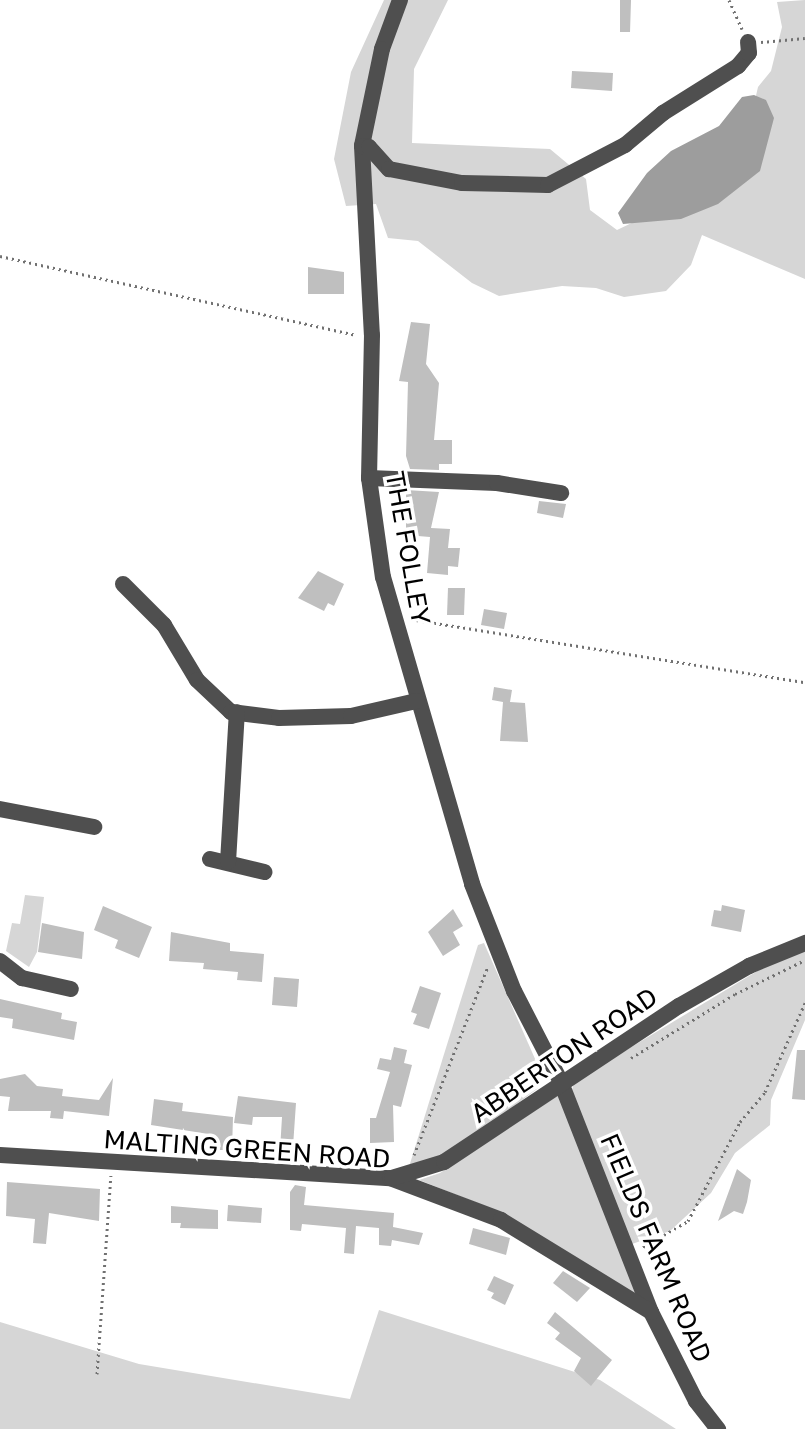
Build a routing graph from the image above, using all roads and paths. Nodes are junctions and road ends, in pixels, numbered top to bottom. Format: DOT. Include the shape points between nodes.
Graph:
graph roads {
  1 [pos="400,0"];
  2 [pos="729,0"];
  3 [pos="805,38"];
  4 [pos="748,42"];
  5 [pos="362,146"];
  6 [pos="0,256"];
  7 [pos="372,335"];
  8 [pos="369,478"];
  9 [pos="561,493"];
  10 [pos="123,584"];
  11 [pos="393,617"];
  12 [pos="805,682"];
  13 [pos="416,701"];
  14 [pos="237,712"];
  15 [pos="0,809"];
  16 [pos="94,827"];
  17 [pos="210,859"];
  18 [pos="228,862"];
  19 [pos="264,872"];
  20 [pos="805,943"];
  21 [pos="805,960"];
  22 [pos="0,961"];
  23 [pos="490,961"];
  24 [pos="71,989"];
  25 [pos="805,1003"];
  26 [pos="624,1062"];
  27 [pos="560,1080"];
  28 [pos="0,1155"];
  29 [pos="412,1157"];
  30 [pos="112,1164"];
  31 [pos="390,1178"];
  32 [pos="629,1254"];
  33 [pos="607,1282"];
  34 [pos="651,1312"];
  35 [pos="97,1374"];
  36 [pos="718,1429"];
  1 -- 5 [label="street, THE FOLLEY" via="382,49"];
  2 -- 4 [label="path"];
  3 -- 4 [label="path"];
  4 -- 5 [label="street" via="749,53 738,66 663,113 625,145 548,185 462,183 389,169"];
  5 -- 7 [label="street, THE FOLLEY"];
  6 -- 7 [label="path"];
  7 -- 8 [label="street, THE FOLLEY"];
  8 -- 9 [label="street" via="497,483"];
  8 -- 11 [label="street, THE FOLLEY"];
  10 -- 14 [label="street" via="164,625 197,680"];
  11 -- 12 [label="path"];
  11 -- 13 [label="street, THE FOLLEY"];
  13 -- 14 [label="street" via="351,716 279,718"];
  13 -- 27 [label="street, THE FOLLEY" via="472,884 537,1044"];
  14 -- 18 [label="street"];
  15 -- 16 [label="street"];
  17 -- 18 [label="street"];
  18 -- 19 [label="street"];
  20 -- 27 [label="street, ABBERTON ROAD" via="749,966"];
  21 -- 26 [label="path" via="735,994"];
  22 -- 24 [label="street" via="22,978"];
  23 -- 29 [label="path" via="421,1147"];
  25 -- 32 [label="path" via="765,1092 740,1122 688,1221"];
  27 -- 31 [label="street, ABBERTON ROAD" via="504,1126 444,1162"];
  27 -- 32 [label="street, FIELDS FARM ROAD"];
  28 -- 30 [label="street, MALTING GREEN ROAD"];
  30 -- 31 [label="street, MALTING GREEN ROAD"];
  30 -- 35 [label="path"];
  31 -- 33 [label="street, MALTING GREEN ROAD" via="501,1220"];
  32 -- 33 [label="street"];
  32 -- 34 [label="street, FIELDS FARM ROAD"];
  33 -- 34 [label="street, MALTING GREEN ROAD"];
  34 -- 36 [label="street, FIELDS FARM ROAD" via="696,1401"];
}
